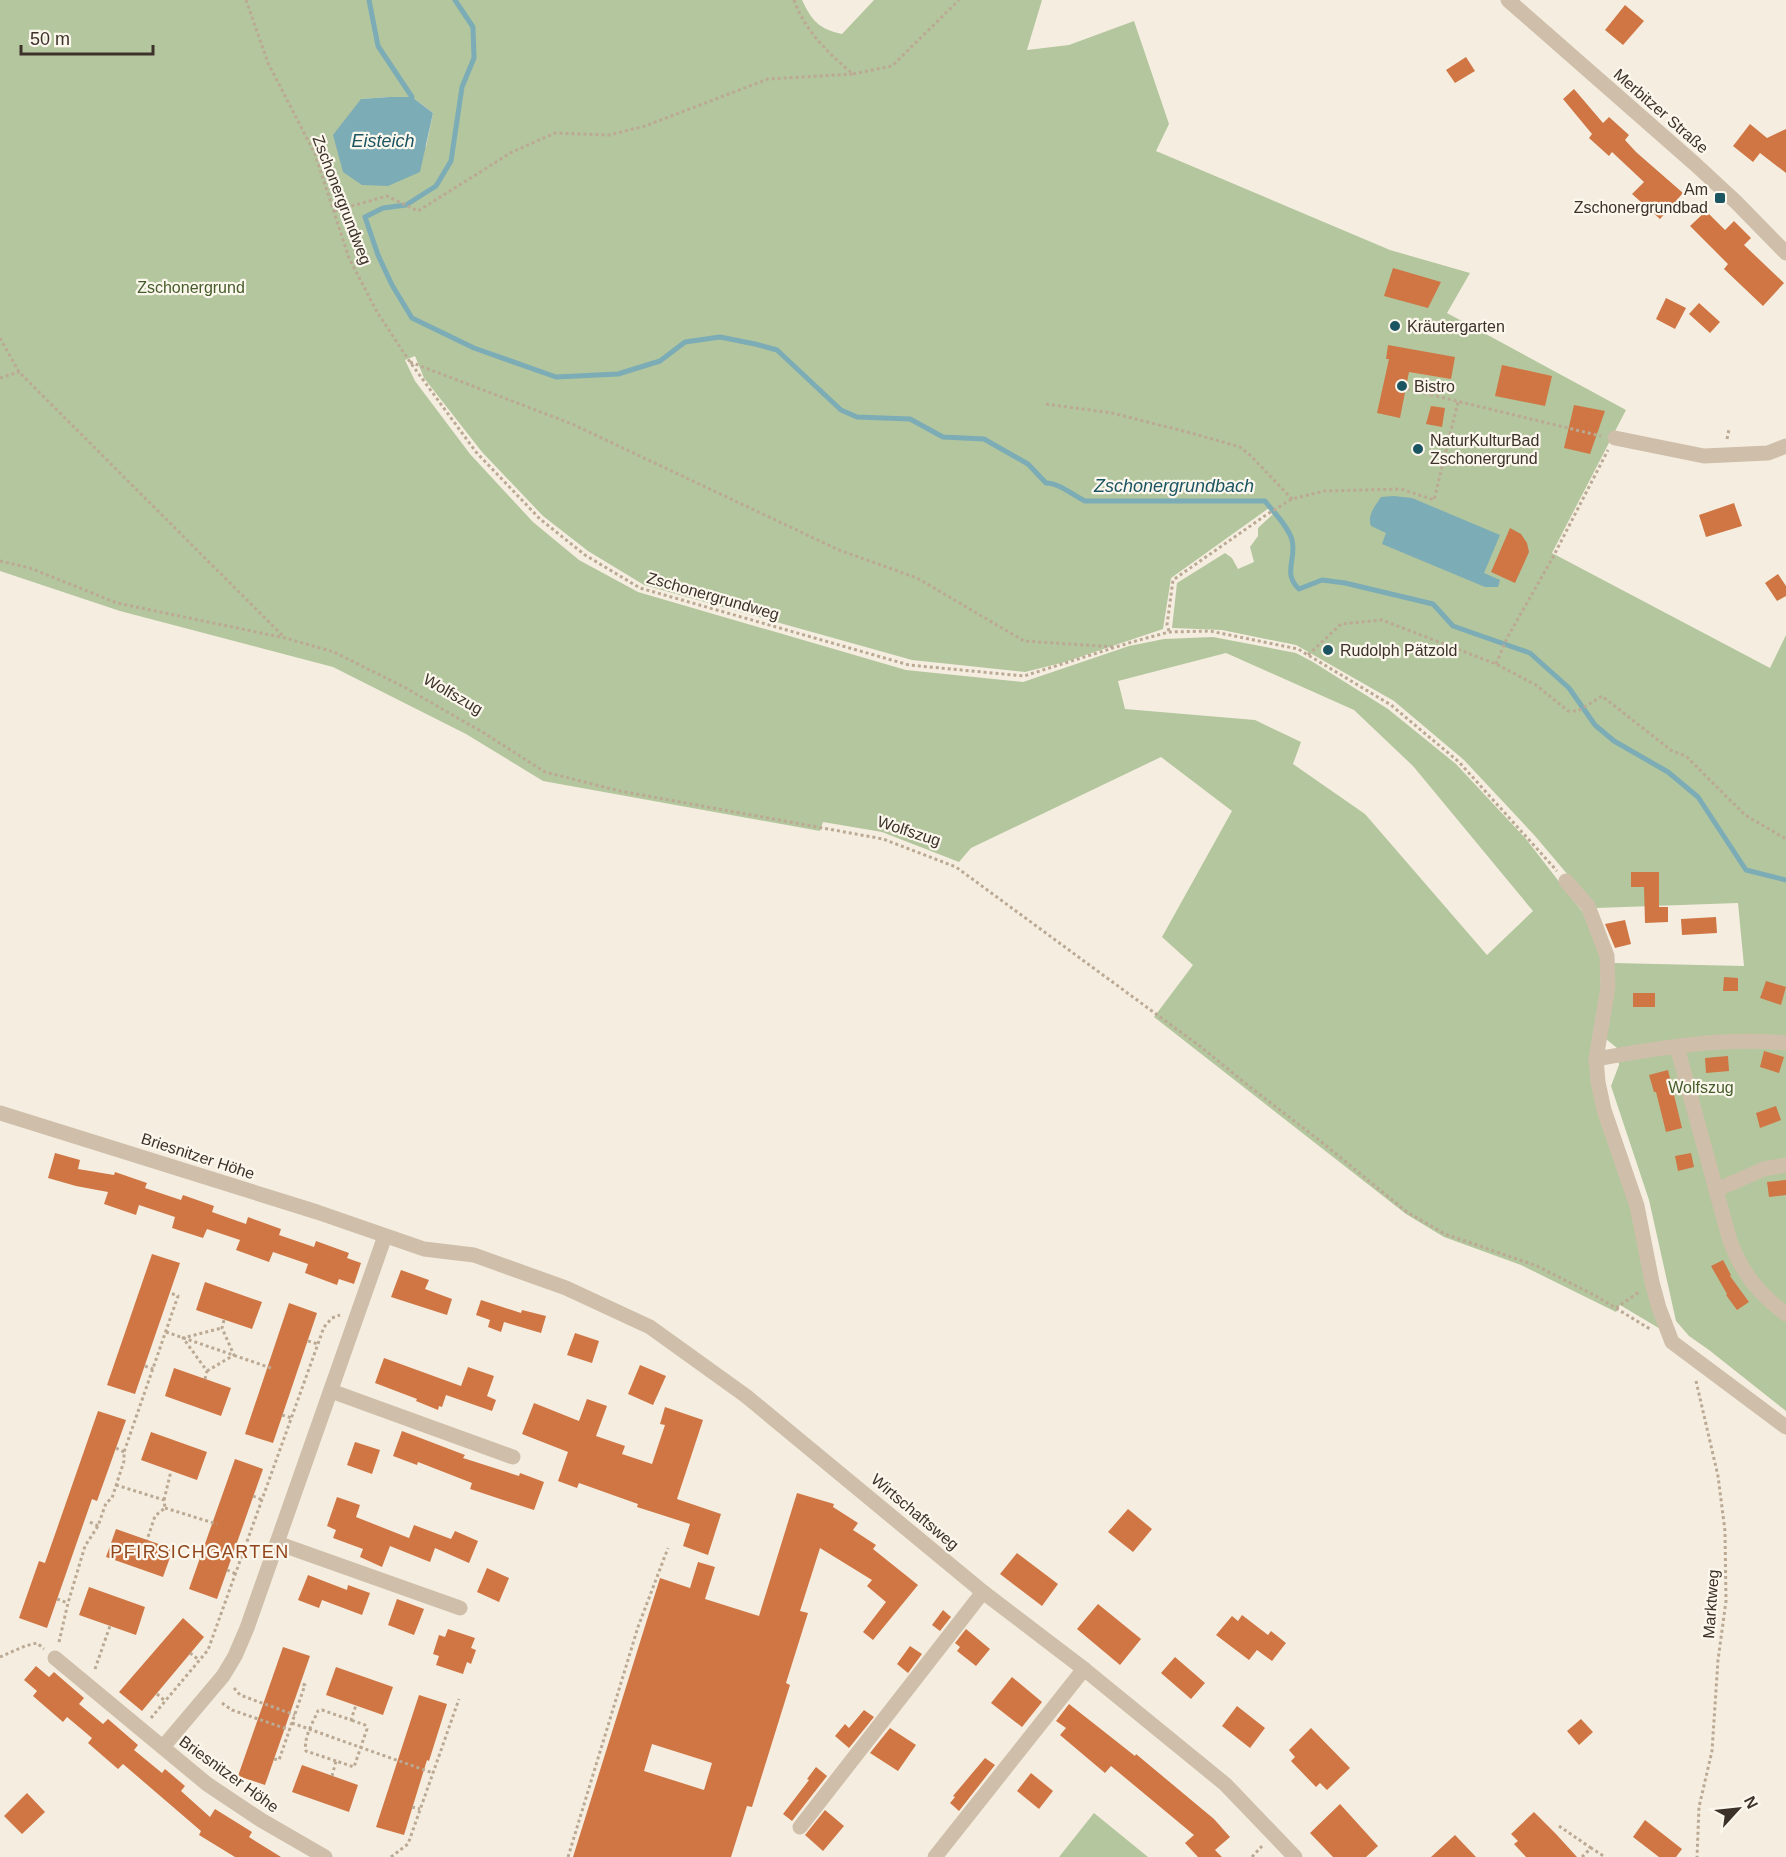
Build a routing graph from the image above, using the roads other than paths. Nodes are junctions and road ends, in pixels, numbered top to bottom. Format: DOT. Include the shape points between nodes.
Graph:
graph roads {
  1 [pos="1508,0"];
  2 [pos="1786,253"];
  3 [pos="1615,438"];
  4 [pos="1786,446"];
  5 [pos="1566,881"];
  6 [pos="1786,1043"];
  7 [pos="1677,1047"];
  8 [pos="1596,1059"];
  9 [pos="0,1113"];
  10 [pos="1786,1165"];
  11 [pos="1716,1190"];
  12 [pos="385,1236"];
  13 [pos="474,1255"];
  14 [pos="1786,1314"];
  15 [pos="331,1391"];
  16 [pos="1786,1427"];
  17 [pos="513,1457"];
  18 [pos="277,1543"];
  19 [pos="983,1592"];
  20 [pos="460,1608"];
  21 [pos="56,1658"];
  22 [pos="1083,1669"];
  23 [pos="163,1748"];
  24 [pos="800,1827"];
  25 [pos="325,1857"];
  26 [pos="935,1857"];
  27 [pos="1295,1857"];
  1 -- 2 [label="street, Merbitzer Straße" via="1695,164"];
  3 -- 4 [label="street" via="1704,456 1768,453"];
  5 -- 8 [label="street" via="1588,906 1607,956 1608,987"];
  6 -- 7 [label="street" via="1751,1040"];
  7 -- 8 [label="street"];
  7 -- 11 [label="street"];
  8 -- 16 [label="street" via="1604,1110 1637,1206 1652,1282 1672,1342"];
  9 -- 12 [label="street, Briesnitzer Höhe"];
  10 -- 11 [label="street" via="1764,1169"];
  11 -- 14 [label="street" via="1738,1263 1754,1286"];
  12 -- 13 [label="street, Briesnitzer Höhe" via="424,1249"];
  12 -- 15 [label="street, Briesnitzer Höhe"];
  13 -- 19 [label="street, Wirtschaftsweg" via="566,1288 650,1327 746,1396"];
  15 -- 17 [label="street"];
  15 -- 18 [label="street, Briesnitzer Höhe"];
  18 -- 20 [label="street"];
  18 -- 23 [label="street, Briesnitzer Höhe" via="235,1656"];
  19 -- 22 [label="street, Wirtschaftsweg"];
  19 -- 24 [label="street"];
  21 -- 23 [label="street"];
  22 -- 26 [label="street"];
  22 -- 27 [label="street, Wirtschaftsweg" via="1225,1784"];
  23 -- 25 [label="street, Briesnitzer Höhe" via="207,1784"];
}
